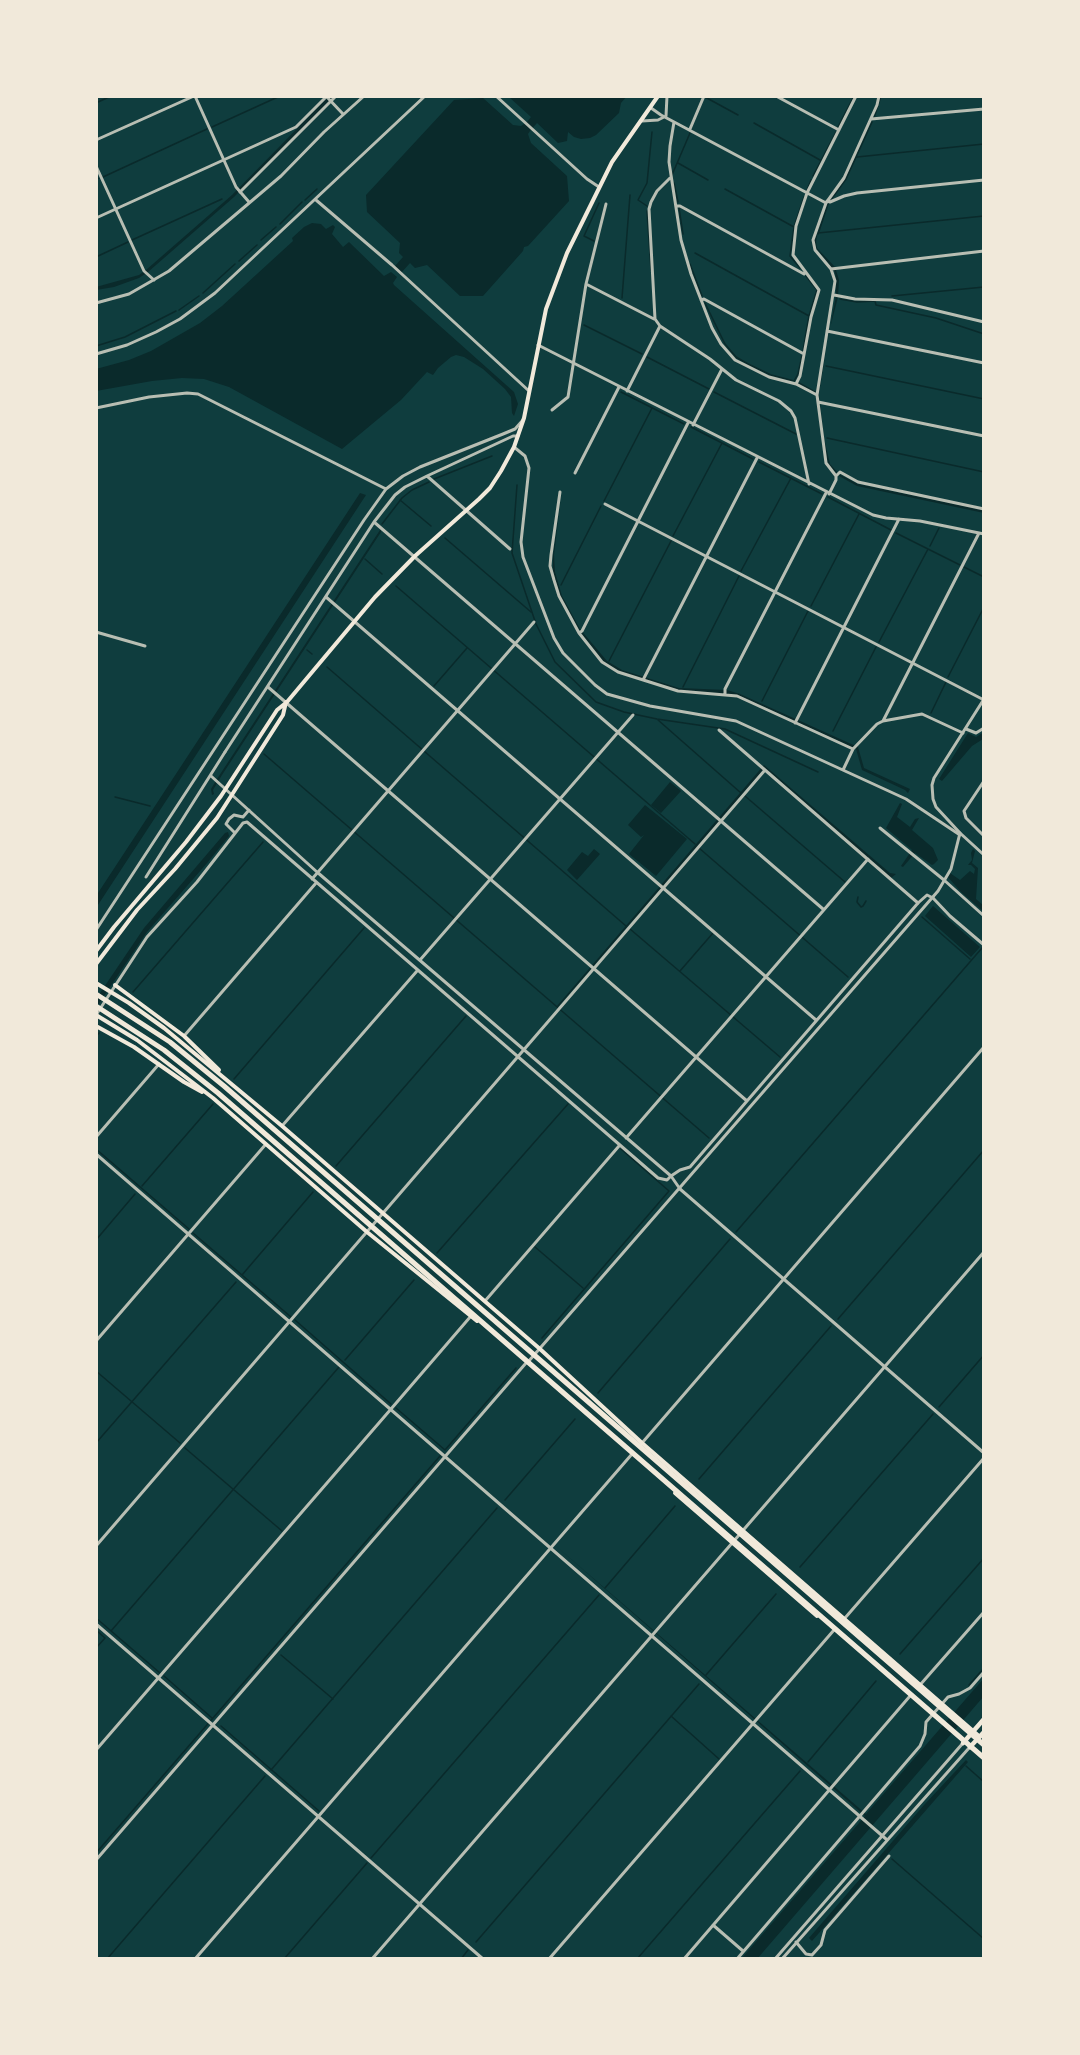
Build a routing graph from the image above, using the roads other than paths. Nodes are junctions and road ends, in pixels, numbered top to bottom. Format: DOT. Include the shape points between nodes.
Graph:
graph roads {
  1 [pos="194,96"];
  2 [pos="326,96"];
  3 [pos="336,96"];
  4 [pos="364,96"];
  5 [pos="425,96"];
  6 [pos="496,96"];
  7 [pos="658,96"];
  8 [pos="667,96"];
  9 [pos="704,96"];
  10 [pos="776,96"];
  11 [pos="856,96"];
  12 [pos="879,96"];
  13 [pos="330,101"];
  14 [pos="651,108"];
  15 [pos="984,108"];
  16 [pos="343,114"];
  17 [pos="666,116"];
  18 [pos="871,119"];
  19 [pos="642,121"];
  20 [pos="675,122"];
  21 [pos="690,129"];
  22 [pos="839,130"];
  23 [pos="96,140"];
  24 [pos="224,160"];
  25 [pos="96,166"];
  26 [pos="670,178"];
  27 [pos="984,180"];
  28 [pos="599,187"];
  29 [pos="240,192"];
  30 [pos="807,193"];
  31 [pos="316,199"];
  32 [pos="249,202"];
  33 [pos="828,202"];
  34 [pos="606,204"];
  35 [pos="676,206"];
  36 [pos="116,209"];
  37 [pos="96,218"];
  38 [pos="984,251"];
  39 [pos="833,268"];
  40 [pos="805,272"];
  41 [pos="154,280"];
  42 [pos="586,284"];
  43 [pos="836,296"];
  44 [pos="701,300"];
  45 [pos="96,303"];
  46 [pos="655,319"];
  47 [pos="984,321"];
  48 [pos="660,326"];
  49 [pos="828,331"];
  50 [pos="538,345"];
  51 [pos="96,354"];
  52 [pos="804,354"];
  53 [pos="984,363"];
  54 [pos="574,364"];
  55 [pos="722,369"];
  56 [pos="796,384"];
  57 [pos="619,387"];
  58 [pos="529,391"];
  59 [pos="627,391"];
  60 [pos="817,395"];
  61 [pos="819,402"];
  62 [pos="96,408"];
  63 [pos="552,410"];
  64 [pos="523,420"];
  65 [pos="688,423"];
  66 [pos="693,425"];
  67 [pos="518,436"];
  68 [pos="984,436"];
  69 [pos="514,447"];
  70 [pos="757,458"];
  71 [pos="575,473"];
  72 [pos="837,474"];
  73 [pos="428,476"];
  74 [pos="808,484"];
  75 [pos="386,489"];
  76 [pos="560,492"];
  77 [pos="828,494"];
  78 [pos="604,504"];
  79 [pos="984,509"];
  80 [pos="467,511"];
  81 [pos="899,519"];
  82 [pos="638,521"];
  83 [pos="374,522"];
  84 [pos="982,533"];
  85 [pos="510,549"];
  86 [pos="415,556"];
  87 [pos="706,556"];
  88 [pos="775,591"];
  89 [pos="328,598"];
  90 [pos="354,620"];
  91 [pos="534,622"];
  92 [pos="844,626"];
  93 [pos="96,632"];
  94 [pos="580,632"];
  95 [pos="515,644"];
  96 [pos="145,646"];
  97 [pos="912,662"];
  98 [pos="644,679"];
  99 [pos="268,687"];
  100 [pos="725,692"];
  101 [pos="984,699"];
  102 [pos="287,702"];
  103 [pos="458,710"];
  104 [pos="633,715"];
  105 [pos="796,721"];
  106 [pos="883,721"];
  107 [pos="984,728"];
  108 [pos="966,729"];
  109 [pos="719,730"];
  110 [pos="618,732"];
  111 [pos="963,733"];
  112 [pos="854,747"];
  113 [pos="764,769"];
  114 [pos="843,770"];
  115 [pos="212,777"];
  116 [pos="984,781"];
  117 [pos="226,789"];
  118 [pos="388,791"];
  119 [pos="232,795"];
  120 [pos="560,799"];
  121 [pos="249,810"];
  122 [pos="720,820"];
  123 [pos="880,828"];
  124 [pos="235,833"];
  125 [pos="960,834"];
  126 [pos="984,836"];
  127 [pos="984,855"];
  128 [pos="868,859"];
  129 [pos="318,872"];
  130 [pos="146,877"];
  131 [pos="312,879"];
  132 [pos="491,879"];
  133 [pos="945,879"];
  134 [pos="316,883"];
  135 [pos="662,886"];
  136 [pos="933,898"];
  137 [pos="918,903"];
  138 [pos="823,909"];
  139 [pos="984,916"];
  140 [pos="96,930"];
  141 [pos="984,945"];
  142 [pos="96,951"];
  143 [pos="420,960"];
  144 [pos="96,964"];
  145 [pos="593,967"];
  146 [pos="417,971"];
  147 [pos="766,976"];
  148 [pos="97,983"];
  149 [pos="115,985"];
  150 [pos="96,994"];
  151 [pos="96,1006"];
  152 [pos="96,1015"];
  153 [pos="816,1020"];
  154 [pos="96,1026"];
  155 [pos="184,1036"];
  156 [pos="984,1047"];
  157 [pos="523,1050"];
  158 [pos="696,1056"];
  159 [pos="518,1058"];
  160 [pos="160,1063"];
  161 [pos="229,1080"];
  162 [pos="213,1098"];
  163 [pos="747,1101"];
  164 [pos="282,1126"];
  165 [pos="96,1137"];
  166 [pos="626,1138"];
  167 [pos="266,1144"];
  168 [pos="619,1145"];
  169 [pos="96,1154"];
  170 [pos="671,1176"];
  171 [pos="680,1189"];
  172 [pos="383,1214"];
  173 [pos="367,1232"];
  174 [pos="188,1233"];
  175 [pos="984,1252"];
  176 [pos="784,1279"];
  177 [pos="485,1301"];
  178 [pos="471,1316"];
  179 [pos="290,1322"];
  180 [pos="96,1341"];
  181 [pos="540,1348"];
  182 [pos="526,1363"];
  183 [pos="885,1367"];
  184 [pos="391,1409"];
  185 [pos="642,1443"];
  186 [pos="984,1453"];
  187 [pos="632,1454"];
  188 [pos="445,1456"];
  189 [pos="984,1458"];
  190 [pos="743,1530"];
  191 [pos="731,1544"];
  192 [pos="96,1546"];
  193 [pos="550,1548"];
  194 [pos="984,1612"];
  195 [pos="845,1618"];
  196 [pos="96,1624"];
  197 [pos="834,1630"];
  198 [pos="655,1633"];
  199 [pos="984,1672"];
  200 [pos="158,1678"];
  201 [pos="920,1685"];
  202 [pos="910,1696"];
  203 [pos="984,1719"];
  204 [pos="755,1721"];
  205 [pos="210,1724"];
  206 [pos="974,1731"];
  207 [pos="983,1739"];
  208 [pos="963,1743"];
  209 [pos="969,1748"];
  210 [pos="96,1750"];
  211 [pos="984,1759"];
  212 [pos="832,1788"];
  213 [pos="862,1815"];
  214 [pos="318,1817"];
  215 [pos="882,1836"];
  216 [pos="886,1839"];
  217 [pos="889,1856"];
  218 [pos="96,1860"];
  219 [pos="420,1904"];
  220 [pos="713,1926"];
  221 [pos="796,1942"];
  222 [pos="743,1951"];
  223 [pos="195,1959"];
  224 [pos="372,1959"];
  225 [pos="483,1959"];
  226 [pos="549,1959"];
  227 [pos="684,1959"];
  228 [pos="736,1959"];
  229 [pos="775,1959"];
  230 [pos="782,1959"];
  1 -- 23 [label="street"];
  1 -- 24 [label="street"];
  2 -- 13 [label="street"];
  2 -- 24 [label="street" via="296,127"];
  3 -- 13 [label="street"];
  4 -- 16 [label="street"];
  5 -- 31 [label="street"];
  6 -- 28 [label="street"];
  7 -- 14 [label="main road"];
  8 -- 17 [label="street"];
  9 -- 21 [label="street"];
  10 -- 22 [label="street"];
  11 -- 22 [label="street"];
  12 -- 18 [label="street"];
  13 -- 16 [label="street"];
  13 -- 29 [label="street"];
  14 -- 17 [label="street"];
  14 -- 19 [label="main road"];
  15 -- 18 [label="street"];
  16 -- 32 [label="street"];
  17 -- 19 [label="street"];
  17 -- 20 [label="street"];
  18 -- 33 [label="street" via="844,178"];
  19 -- 28 [label="main road"];
  20 -- 21 [label="street"];
  20 -- 26 [label="street"];
  21 -- 30 [label="street"];
  22 -- 30 [label="street"];
  24 -- 29 [label="street"];
  24 -- 36 [label="street"];
  25 -- 36 [label="street"];
  26 -- 35 [label="street"];
  26 -- 46 [label="street" via="657,191 649,209"];
  27 -- 33 [label="street" via="857,193"];
  28 -- 50 [label="main road" via="567,253 546,309"];
  29 -- 32 [label="street"];
  30 -- 33 [label="street"];
  30 -- 40 [label="street" via="796,226 793,255"];
  31 -- 51 [label="street" via="201,305 156,332"];
  31 -- 58 [label="street"];
  32 -- 41 [label="street"];
  33 -- 39 [label="street" via="813,243"];
  34 -- 42 [label="street"];
  35 -- 40 [label="street"];
  35 -- 44 [label="street" via="690,274"];
  36 -- 37 [label="street"];
  36 -- 41 [label="street" via="145,272"];
  38 -- 39 [label="street"];
  39 -- 43 [label="street"];
  40 -- 52 [label="street" via="819,290"];
  41 -- 45 [label="street" via="129,294"];
  42 -- 46 [label="street"];
  42 -- 54 [label="street"];
  43 -- 47 [label="street" via="892,300"];
  43 -- 49 [label="street"];
  44 -- 52 [label="street"];
  44 -- 56 [label="street" via="721,344 735,360 769,377"];
  46 -- 48 [label="street"];
  48 -- 55 [label="street"];
  48 -- 59 [label="street"];
  49 -- 53 [label="street"];
  49 -- 60 [label="street"];
  50 -- 54 [label="street"];
  50 -- 58 [label="main road"];
  52 -- 56 [label="street"];
  54 -- 57 [label="street"];
  54 -- 63 [label="street" via="568,397"];
  55 -- 66 [label="street"];
  55 -- 74 [label="street" via="791,411"];
  56 -- 60 [label="street"];
  57 -- 59 [label="street"];
  57 -- 71 [label="street"];
  58 -- 64 [label="main road"];
  59 -- 65 [label="street"];
  60 -- 61 [label="street"];
  61 -- 68 [label="street"];
  61 -- 72 [label="street" via="826,463"];
  62 -- 75 [label="street" via="149,397 198,394"];
  64 -- 67 [label="main road"];
  64 -- 75 [label="street" via="515,429 420,467"];
  65 -- 66 [label="street"];
  65 -- 82 [label="street"];
  66 -- 70 [label="street"];
  67 -- 69 [label="main road"];
  67 -- 73 [label="street"];
  69 -- 80 [label="main road" via="489,488"];
  69 -- 114 [label="street" via="525,456 529,468 521,542 523,557 554,638 577,668 607,694 736,721"];
  70 -- 74 [label="street"];
  70 -- 87 [label="street"];
  72 -- 77 [label="street"];
  72 -- 79 [label="street"];
  73 -- 80 [label="street"];
  73 -- 83 [label="street" via="394,495"];
  74 -- 77 [label="street"];
  75 -- 140 [label="street"];
  76 -- 94 [label="street" via="550,566 559,596"];
  77 -- 81 [label="street" via="873,516"];
  77 -- 88 [label="street"];
  78 -- 82 [label="street"];
  80 -- 85 [label="street"];
  80 -- 86 [label="main road"];
  81 -- 84 [label="street"];
  81 -- 92 [label="street"];
  82 -- 87 [label="street"];
  82 -- 94 [label="street"];
  83 -- 86 [label="street"];
  83 -- 89 [label="street"];
  84 -- 97 [label="street"];
  86 -- 90 [label="main road"];
  86 -- 95 [label="street"];
  87 -- 88 [label="street"];
  87 -- 98 [label="street"];
  88 -- 92 [label="street"];
  88 -- 100 [label="street"];
  89 -- 90 [label="street"];
  89 -- 99 [label="street"];
  90 -- 102 [label="main road"];
  90 -- 103 [label="street"];
  91 -- 95 [label="street"];
  92 -- 97 [label="street"];
  92 -- 105 [label="street"];
  93 -- 96 [label="street"];
  94 -- 98 [label="street" via="602,662 618,672"];
  95 -- 103 [label="street"];
  95 -- 110 [label="street"];
  97 -- 101 [label="street"];
  97 -- 106 [label="street"];
  98 -- 100 [label="street" via="678,691"];
  99 -- 102 [label="street"];
  99 -- 115 [label="street"];
  100 -- 105 [label="street"];
  101 -- 108 [label="street"];
  102 -- 117 [label="main road" via="277,710"];
  102 -- 118 [label="street"];
  102 -- 119 [label="main road" via="283,715"];
  103 -- 118 [label="street"];
  103 -- 120 [label="street"];
  104 -- 110 [label="street"];
  105 -- 112 [label="street"];
  106 -- 111 [label="street" via="922,714"];
  106 -- 112 [label="street"];
  107 -- 108 [label="street" via="976,734"];
  108 -- 111 [label="street"];
  109 -- 113 [label="street"];
  110 -- 120 [label="street"];
  110 -- 122 [label="street"];
  111 -- 125 [label="street" via="932,786 936,807"];
  112 -- 114 [label="street"];
  113 -- 122 [label="street"];
  113 -- 128 [label="street"];
  114 -- 125 [label="street" via="906,799"];
  115 -- 117 [label="street"];
  115 -- 130 [label="street"];
  116 -- 126 [label="street" via="964,811"];
  117 -- 119 [label="street"];
  117 -- 142 [label="main road"];
  118 -- 129 [label="street"];
  118 -- 132 [label="street"];
  119 -- 121 [label="street"];
  119 -- 144 [label="main road"];
  120 -- 132 [label="street"];
  120 -- 135 [label="street"];
  121 -- 124 [label="street" via="243,817 234,815 229,819 226,824"];
  121 -- 129 [label="street"];
  122 -- 135 [label="street"];
  122 -- 138 [label="street"];
  123 -- 133 [label="street"];
  124 -- 131 [label="street" via="247,822"];
  124 -- 149 [label="street" via="147,937"];
  125 -- 127 [label="street"];
  125 -- 133 [label="street"];
  128 -- 137 [label="street"];
  128 -- 138 [label="street"];
  129 -- 131 [label="street"];
  129 -- 143 [label="street"];
  131 -- 134 [label="street"];
  132 -- 143 [label="street"];
  132 -- 145 [label="street"];
  133 -- 136 [label="street"];
  133 -- 139 [label="street"];
  134 -- 146 [label="street"];
  134 -- 155 [label="street"];
  135 -- 145 [label="street"];
  135 -- 147 [label="street"];
  136 -- 137 [label="street" via="927,895"];
  136 -- 141 [label="street"];
  136 -- 171 [label="street"];
  137 -- 153 [label="street"];
  138 -- 147 [label="street"];
  143 -- 157 [label="street"];
  145 -- 157 [label="street"];
  145 -- 158 [label="street"];
  146 -- 159 [label="street"];
  146 -- 164 [label="street"];
  147 -- 153 [label="street"];
  147 -- 158 [label="street"];
  148 -- 161 [label="main road" via="151,1018"];
  149 -- 152 [label="street"];
  149 -- 155 [label="main road"];
  150 -- 207 [label="highway" via="170,1042 224,1086"];
  151 -- 211 [label="highway" via="164,1050 218,1093"];
  152 -- 162 [label="main road" via="137,1040"];
  153 -- 163 [label="street"];
  154 -- 160 [label="main road"];
  155 -- 161 [label="main road"];
  156 -- 176 [label="street"];
  157 -- 159 [label="street"];
  157 -- 166 [label="street"];
  158 -- 163 [label="street"];
  158 -- 166 [label="street"];
  159 -- 168 [label="street"];
  159 -- 172 [label="street"];
  160 -- 162 [label="main road"];
  160 -- 165 [label="street"];
  161 -- 164 [label="main road"];
  162 -- 167 [label="main road"];
  163 -- 170 [label="street" via="690,1167"];
  164 -- 172 [label="main road"];
  166 -- 170 [label="street"];
  167 -- 173 [label="main road"];
  167 -- 174 [label="street"];
  168 -- 170 [label="street" via="657,1178 667,1180"];
  168 -- 177 [label="street"];
  169 -- 174 [label="street"];
  170 -- 171 [label="street"];
  171 -- 176 [label="street"];
  171 -- 181 [label="street"];
  172 -- 173 [label="street"];
  172 -- 177 [label="main road"];
  173 -- 178 [label="main road"];
  173 -- 179 [label="street"];
  174 -- 179 [label="street"];
  174 -- 180 [label="street"];
  175 -- 183 [label="street"];
  176 -- 183 [label="street"];
  176 -- 185 [label="street"];
  177 -- 181 [label="main road"];
  178 -- 182 [label="main road"];
  178 -- 184 [label="street"];
  179 -- 184 [label="street"];
  179 -- 192 [label="street"];
  181 -- 182 [label="street"];
  181 -- 185 [label="main road"];
  182 -- 187 [label="main road"];
  182 -- 188 [label="street"];
  183 -- 186 [label="street"];
  183 -- 190 [label="street"];
  184 -- 188 [label="street"];
  184 -- 200 [label="street"];
  185 -- 190 [label="main road"];
  187 -- 191 [label="main road"];
  187 -- 193 [label="street"];
  188 -- 193 [label="street"];
  188 -- 205 [label="street"];
  189 -- 195 [label="street"];
  190 -- 191 [label="street"];
  190 -- 195 [label="main road"];
  191 -- 197 [label="main road"];
  191 -- 198 [label="street"];
  193 -- 198 [label="street"];
  193 -- 214 [label="street"];
  194 -- 201 [label="street"];
  195 -- 201 [label="main road"];
  196 -- 200 [label="street"];
  197 -- 202 [label="main road"];
  197 -- 204 [label="street"];
  198 -- 204 [label="street"];
  198 -- 219 [label="street"];
  199 -- 213 [label="street" via="970,1688 948,1697 926,1722 920,1746"];
  200 -- 205 [label="street"];
  200 -- 210 [label="street"];
  201 -- 206 [label="main road"];
  202 -- 208 [label="main road"];
  202 -- 212 [label="street"];
  203 -- 206 [label="main road"];
  204 -- 212 [label="street"];
  204 -- 226 [label="street"];
  205 -- 214 [label="street"];
  205 -- 218 [label="street"];
  206 -- 207 [label="main road"];
  206 -- 208 [label="main road"];
  207 -- 209 [label="main road"];
  208 -- 209 [label="main road"];
  208 -- 215 [label="street"];
  209 -- 211 [label="main road"];
  209 -- 216 [label="street"];
  212 -- 213 [label="street"];
  212 -- 220 [label="street"];
  213 -- 215 [label="street"];
  213 -- 222 [label="street"];
  214 -- 219 [label="street"];
  214 -- 223 [label="street"];
  215 -- 216 [label="street"];
  215 -- 229 [label="street"];
  216 -- 221 [label="street"];
  217 -- 221 [label="street" via="825,1930 813,1956"];
  219 -- 224 [label="street"];
  219 -- 225 [label="street"];
  220 -- 222 [label="street"];
  220 -- 227 [label="street"];
  221 -- 230 [label="street"];
  222 -- 228 [label="street"];
}
